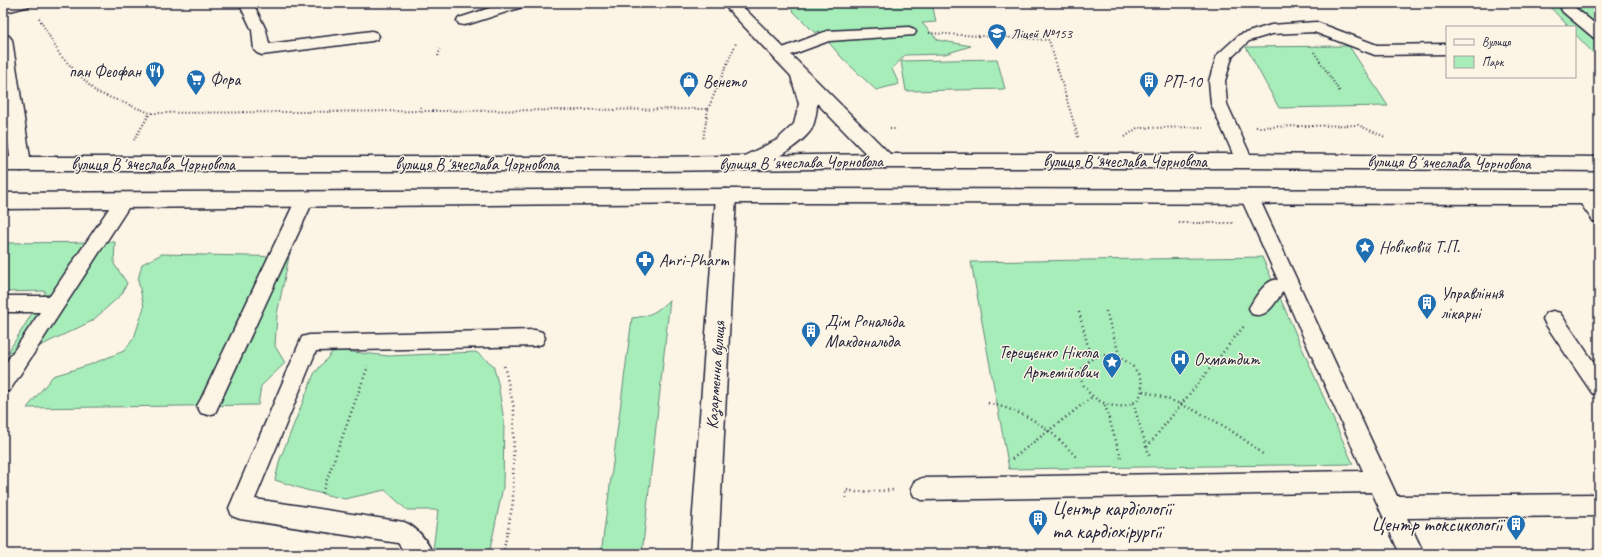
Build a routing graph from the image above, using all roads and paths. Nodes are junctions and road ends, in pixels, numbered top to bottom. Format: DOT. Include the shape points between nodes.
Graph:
graph roads {
  1 [pos="24,3"];
  2 [pos="246,3"];
  3 [pos="520,3"];
  4 [pos="730,3"];
  5 [pos="3,9"];
  6 [pos="1568,9"];
  7 [pos="38,16"];
  8 [pos="464,21"];
  9 [pos="1298,28"];
  10 [pos="909,32"];
  11 [pos="1599,35"];
  12 [pos="372,36"];
  13 [pos="3,40"];
  14 [pos="737,42"];
  15 [pos="440,49"];
  16 [pos="1446,49"];
  17 [pos="780,54"];
  18 [pos="438,56"];
  19 [pos="799,74"];
  20 [pos="1340,92"];
  21 [pos="421,106"];
  22 [pos="708,109"];
  23 [pos="419,111"];
  24 [pos="150,113"];
  25 [pos="137,135"];
  26 [pos="1078,139"];
  27 [pos="703,142"];
  28 [pos="1244,160"];
  29 [pos="885,161"];
  30 [pos="747,162"];
  31 [pos="12,164"];
  32 [pos="1599,164"];
  33 [pos="726,196"];
  34 [pos="1249,196"];
  35 [pos="1592,197"];
  36 [pos="305,199"];
  37 [pos="3,200"];
  38 [pos="124,200"];
  39 [pos="1599,216"];
  40 [pos="1179,223"];
  41 [pos="1240,223"];
  42 [pos="1275,287"];
  43 [pos="3,304"];
  44 [pos="54,304"];
  45 [pos="1259,308"];
  46 [pos="1106,311"];
  47 [pos="1079,312"];
  48 [pos="1553,320"];
  49 [pos="535,338"];
  50 [pos="498,339"];
  51 [pos="377,341"];
  52 [pos="1120,357"];
  53 [pos="1091,358"];
  54 [pos="3,384"];
  55 [pos="1599,387"];
  56 [pos="1143,391"];
  57 [pos="1092,397"];
  58 [pos="988,403"];
  59 [pos="1133,403"];
  60 [pos="1181,403"];
  61 [pos="1106,405"];
  62 [pos="208,406"];
  63 [pos="1048,429"];
  64 [pos="1147,447"];
  65 [pos="1011,460"];
  66 [pos="1379,481"];
  67 [pos="1284,483"];
  68 [pos="1158,485"];
  69 [pos="1100,486"];
  70 [pos="1128,486"];
  71 [pos="922,489"];
  72 [pos="846,498"];
  73 [pos="1599,505"];
  74 [pos="1391,507"];
  75 [pos="312,519"];
  76 [pos="421,554"];
  77 [pos="503,554"];
  78 [pos="704,554"];
  79 [pos="1412,554"];
  1 -- 5 [label="lane"];
  2 -- 12 [label="lane" via="259,30 262,50"];
  3 -- 8 [label="lane"];
  4 -- 17 [label="main road"];
  6 -- 11 [label="lane"];
  7 -- 24 [label="path" via="60,55 96,92"];
  9 -- 16 [label="lane" via="1316,27 1375,50"];
  9 -- 20 [label="path"];
  9 -- 28 [label="lane" via="1271,30 1244,38 1225,56 1217,82 1220,104"];
  10 -- 17 [label="lane" via="828,36"];
  10 -- 26 [label="path" via="1049,40"];
  13 -- 31 [label="main road"];
  14 -- 22 [label="path"];
  15 -- 18 [label="path"];
  17 -- 19 [label="main road"];
  19 -- 29 [label="main road"];
  19 -- 30 [label="main road" via="808,104 803,127 784,145"];
  21 -- 23 [label="path"];
  22 -- 23 [label="path"];
  22 -- 27 [label="path"];
  23 -- 24 [label="path"];
  24 -- 25 [label="path"];
  28 -- 29 [label="main road, вулиця Вʼячеслава Чорновола"];
  28 -- 32 [label="main road, вулиця Вʼячеслава Чорновола"];
  29 -- 30 [label="main road, вулиця Вʼячеслава Чорновола"];
  30 -- 31 [label="main road, вулиця Вʼячеслава Чорновола"];
  33 -- 34 [label="main road, вулиця Вʼячеслава Чорновола"];
  33 -- 36 [label="main road, вулиця Вʼячеслава Чорновола"];
  33 -- 78 [label="main road, Казарменна вулиця"];
  34 -- 35 [label="main road, вулиця Вʼячеслава Чорновола"];
  34 -- 66 [label="lane"];
  35 -- 39 [label="lane"];
  36 -- 38 [label="main road, вулиця Вʼячеслава Чорновола"];
  36 -- 62 [label="lane"];
  37 -- 38 [label="main road, вулиця Вʼячеслава Чорновола"];
  38 -- 44 [label="lane"];
  40 -- 41 [label="path"];
  42 -- 45 [label="lane"];
  43 -- 44 [label="lane"];
  44 -- 54 [label="lane"];
  45 -- 60 [label="path"];
  46 -- 52 [label="path"];
  47 -- 53 [label="path"];
  48 -- 55 [label="lane"];
  49 -- 50 [label="lane"];
  50 -- 51 [label="lane"];
  50 -- 77 [label="path" via="514,408 513,502"];
  51 -- 75 [label="path"];
  51 -- 75 [label="lane" via="309,343 240,508"];
  52 -- 53 [label="path" via="1104,355"];
  52 -- 56 [label="path" via="1136,369 1141,378"];
  53 -- 57 [label="path" via="1083,366 1081,373 1082,384"];
  56 -- 59 [label="path"];
  56 -- 60 [label="path"];
  57 -- 61 [label="path"];
  57 -- 63 [label="path"];
  58 -- 63 [label="path" via="1012,408"];
  59 -- 61 [label="path" via="1119,407"];
  59 -- 64 [label="path"];
  60 -- 64 [label="path"];
  60 -- 67 [label="path" via="1234,430 1264,454"];
  61 -- 70 [label="path"];
  63 -- 65 [label="path"];
  63 -- 69 [label="path" via="1080,460"];
  64 -- 68 [label="path"];
  66 -- 67 [label="lane"];
  66 -- 74 [label="lane"];
  67 -- 68 [label="lane"];
  68 -- 70 [label="lane"];
  69 -- 70 [label="lane"];
  69 -- 71 [label="lane"];
  71 -- 72 [label="path" via="856,492 846,490"];
  73 -- 74 [label="lane"];
  74 -- 79 [label="lane"];
  75 -- 76 [label="lane" via="404,533"];
}
